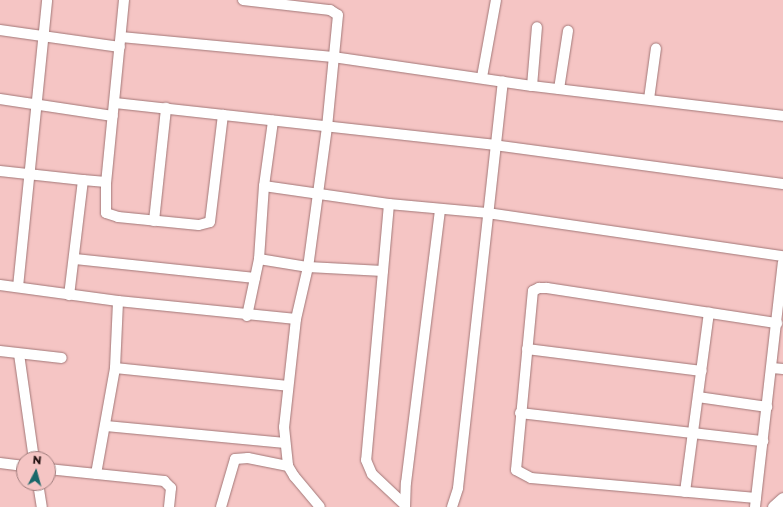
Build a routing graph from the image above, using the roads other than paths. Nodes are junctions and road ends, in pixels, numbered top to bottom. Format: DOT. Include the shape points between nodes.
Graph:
graph roads {
  1 [pos="47,0"];
  2 [pos="124,0"];
  3 [pos="243,0"];
  4 [pos="496,0"];
  5 [pos="537,27"];
  6 [pos="0,30"];
  7 [pos="568,31"];
  8 [pos="45,36"];
  9 [pos="120,42"];
  10 [pos="656,48"];
  11 [pos="333,57"];
  12 [pos="482,77"];
  13 [pos="503,81"];
  14 [pos="532,86"];
  15 [pos="559,89"];
  16 [pos="0,99"];
  17 [pos="649,99"];
  18 [pos="115,103"];
  19 [pos="38,105"];
  20 [pos="166,108"];
  21 [pos="223,115"];
  22 [pos="113,116"];
  23 [pos="783,116"];
  24 [pos="273,121"];
  25 [pos="327,127"];
  26 [pos="494,145"];
  27 [pos="0,172"];
  28 [pos="30,175"];
  29 [pos="83,180"];
  30 [pos="106,182"];
  31 [pos="783,184"];
  32 [pos="264,186"];
  33 [pos="318,194"];
  34 [pos="389,204"];
  35 [pos="440,210"];
  36 [pos="487,213"];
  37 [pos="154,221"];
  38 [pos="783,256"];
  39 [pos="75,259"];
  40 [pos="259,259"];
  41 [pos="783,263"];
  42 [pos="308,266"];
  43 [pos="783,267"];
  44 [pos="383,271"];
  45 [pos="255,278"];
  46 [pos="0,284"];
  47 [pos="18,288"];
  48 [pos="69,295"];
  49 [pos="118,301"];
  50 [pos="709,313"];
  51 [pos="247,316"];
  52 [pos="296,319"];
  53 [pos="777,323"];
  54 [pos="527,349"];
  55 [pos="0,352"];
  56 [pos="19,354"];
  57 [pos="62,358"];
  58 [pos="114,368"];
  59 [pos="772,368"];
  60 [pos="783,369"];
  61 [pos="702,371"];
  62 [pos="288,386"];
  63 [pos="698,397"];
  64 [pos="767,407"];
  65 [pos="520,413"];
  66 [pos="106,426"];
  67 [pos="694,432"];
  68 [pos="763,441"];
  69 [pos="285,443"];
  70 [pos="33,451"];
  71 [pos="0,463"];
  72 [pos="16,465"];
  73 [pos="288,466"];
  74 [pos="56,470"];
  75 [pos="96,474"];
  76 [pos="39,491"];
  77 [pos="685,492"];
  78 [pos="783,499"];
  79 [pos="755,503"];
  80 [pos="405,506"];
  81 [pos="42,507"];
  82 [pos="169,507"];
  83 [pos="221,507"];
  84 [pos="320,507"];
  85 [pos="452,507"];
  86 [pos="774,507"];
  1 -- 8 [label="street"];
  2 -- 9 [label="street"];
  3 -- 11 [label="street" via="335,12 338,20"];
  4 -- 12 [label="street"];
  5 -- 14 [label="street"];
  6 -- 8 [label="street"];
  7 -- 15 [label="street"];
  8 -- 9 [label="street"];
  8 -- 19 [label="street"];
  9 -- 11 [label="street"];
  9 -- 18 [label="street"];
  10 -- 17 [label="street"];
  11 -- 12 [label="street"];
  11 -- 25 [label="street"];
  12 -- 13 [label="street"];
  13 -- 14 [label="street"];
  13 -- 26 [label="street"];
  14 -- 15 [label="street"];
  15 -- 17 [label="street"];
  16 -- 19 [label="street"];
  17 -- 23 [label="street"];
  18 -- 20 [label="street"];
  18 -- 22 [label="street"];
  19 -- 22 [label="street"];
  19 -- 28 [label="street"];
  20 -- 21 [label="street"];
  20 -- 37 [label="street"];
  21 -- 24 [label="street"];
  21 -- 37 [label="street" via="210,222 199,225"];
  22 -- 30 [label="street"];
  24 -- 25 [label="street"];
  24 -- 32 [label="street"];
  25 -- 26 [label="street"];
  25 -- 33 [label="street"];
  26 -- 31 [label="street"];
  26 -- 36 [label="street"];
  27 -- 28 [label="street"];
  28 -- 29 [label="street"];
  28 -- 47 [label="street"];
  29 -- 30 [label="street"];
  29 -- 39 [label="street"];
  30 -- 37 [label="street" via="106,213"];
  32 -- 33 [label="street"];
  32 -- 40 [label="street"];
  33 -- 34 [label="street"];
  33 -- 42 [label="street"];
  34 -- 35 [label="street"];
  34 -- 44 [label="street"];
  35 -- 36 [label="street"];
  35 -- 80 [label="street"];
  36 -- 38 [label="street"];
  36 -- 85 [label="street" via="458,488"];
  39 -- 45 [label="street"];
  39 -- 48 [label="street"];
  40 -- 42 [label="street"];
  40 -- 45 [label="street"];
  41 -- 43 [label="street"];
  42 -- 44 [label="street"];
  42 -- 52 [label="street"];
  43 -- 53 [label="street"];
  44 -- 80 [label="street" via="366,460 372,474"];
  45 -- 51 [label="street"];
  46 -- 47 [label="street"];
  47 -- 48 [label="street"];
  48 -- 49 [label="street"];
  49 -- 51 [label="street"];
  49 -- 58 [label="street"];
  50 -- 53 [label="street"];
  50 -- 54 [label="street" via="538,288 533,291"];
  50 -- 61 [label="street"];
  51 -- 52 [label="street"];
  52 -- 62 [label="street"];
  53 -- 59 [label="street"];
  54 -- 61 [label="street"];
  54 -- 65 [label="street"];
  55 -- 56 [label="street"];
  56 -- 57 [label="street"];
  56 -- 70 [label="street"];
  58 -- 62 [label="street"];
  58 -- 66 [label="street"];
  59 -- 60 [label="street"];
  59 -- 64 [label="street"];
  61 -- 63 [label="street"];
  62 -- 69 [label="street"];
  63 -- 64 [label="street"];
  63 -- 67 [label="street"];
  64 -- 68 [label="street"];
  65 -- 67 [label="street"];
  65 -- 77 [label="street" via="515,463 516,470 521,475"];
  66 -- 69 [label="street"];
  66 -- 75 [label="street"];
  67 -- 68 [label="street"];
  67 -- 77 [label="street"];
  68 -- 79 [label="street"];
  69 -- 73 [label="street"];
  71 -- 72 [label="street"];
  73 -- 83 [label="street" via="248,458 235,459"];
  73 -- 84 [label="street"];
  74 -- 75 [label="street"];
  75 -- 82 [label="street" via="164,481 171,488"];
  76 -- 81 [label="street"];
  77 -- 79 [label="street"];
  78 -- 86 [label="street"];
}
